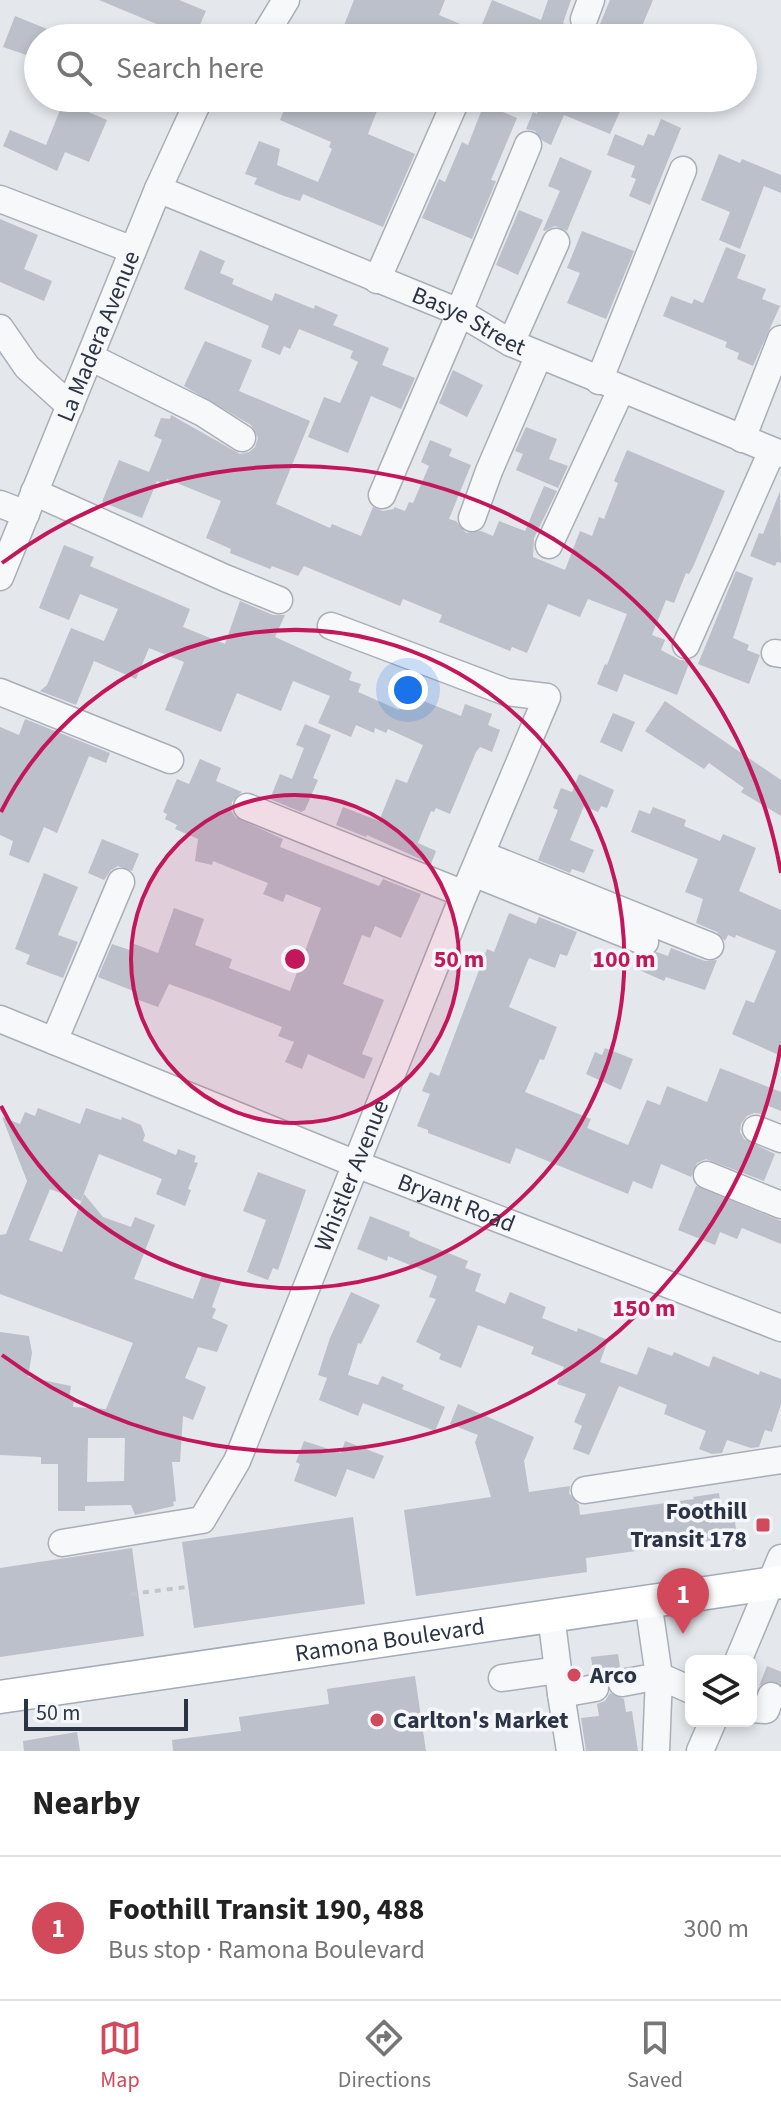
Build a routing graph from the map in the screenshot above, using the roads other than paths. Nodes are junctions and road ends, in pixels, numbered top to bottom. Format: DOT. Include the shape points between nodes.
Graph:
graph roads {
  1 [pos="286,0"];
  2 [pos="271,24"];
  3 [pos="193,112"];
  4 [pos="451,112"];
  5 [pos="528,145"];
  6 [pos="683,170"];
  7 [pos="158,189"];
  8 [pos="0,199"];
  9 [pos="556,242"];
  10 [pos="133,250"];
  11 [pos="377,280"];
  12 [pos="460,313"];
  13 [pos="0,328"];
  14 [pos="781,339"];
  15 [pos="511,343"];
  16 [pos="539,355"];
  17 [pos="90,357"];
  18 [pos="610,385"];
  19 [pos="70,406"];
  20 [pos="242,438"];
  21 [pos="742,439"];
  22 [pos="776,452"];
  23 [pos="382,495"];
  24 [pos="30,503"];
  25 [pos="0,504"];
  26 [pos="472,518"];
  27 [pos="549,545"];
  28 [pos="0,577"];
  29 [pos="279,600"];
  30 [pos="331,626"];
  31 [pos="686,645"];
  32 [pos="0,692"];
  33 [pos="170,760"];
  34 [pos="247,807"];
  35 [pos="473,874"];
  36 [pos="121,882"];
  37 [pos="645,942"];
  38 [pos="710,946"];
  39 [pos="0,1019"];
  40 [pos="54,1041"];
  41 [pos="756,1129"];
  42 [pos="781,1139"];
  43 [pos="356,1164"];
  44 [pos="707,1175"];
  45 [pos="781,1205"];
  46 [pos="781,1328"];
  47 [pos="781,1460"];
  48 [pos="585,1490"];
  49 [pos="62,1543"];
  50 [pos="778,1574"];
  51 [pos="648,1601"];
  52 [pos="551,1615"];
  53 [pos="741,1655"];
  54 [pos="659,1676"];
  55 [pos="502,1678"];
  56 [pos="560,1682"];
  57 [pos="622,1683"];
  58 [pos="685,1687"];
  59 [pos="595,1688"];
  60 [pos="0,1697"];
  61 [pos="710,1727"];
  62 [pos="570,1751"];
  63 [pos="656,1751"];
  64 [pos="700,1751"];
  1 -- 2 [label="street"];
  3 -- 7 [label="street, La Madera Avenue"];
  4 -- 11 [label="street"];
  5 -- 12 [label="street"];
  6 -- 18 [label="street"];
  7 -- 10 [label="street, La Madera Avenue"];
  7 -- 11 [label="street, Basye Street"];
  8 -- 10 [label="street"];
  9 -- 15 [label="street"];
  10 -- 17 [label="street, La Madera Avenue"];
  11 -- 12 [label="street, Basye Street"];
  12 -- 15 [label="street, Basye Street"];
  12 -- 23 [label="street"];
  13 -- 19 [label="street" via="27,367"];
  14 -- 21 [label="street"];
  15 -- 16 [label="street, Basye Street"];
  16 -- 18 [label="street, Basye Street"];
  16 -- 26 [label="street"];
  17 -- 19 [label="street, La Madera Avenue"];
  17 -- 20 [label="street"];
  18 -- 21 [label="street, Basye Street"];
  18 -- 27 [label="street"];
  19 -- 24 [label="street, La Madera Avenue"];
  21 -- 22 [label="street, Basye Street"];
  22 -- 31 [label="street"];
  24 -- 25 [label="street"];
  24 -- 28 [label="street, La Madera Avenue"];
  24 -- 29 [label="street"];
  30 -- 35 [label="street, Whistler Avenue" via="506,692 547,697"];
  32 -- 33 [label="street"];
  34 -- 35 [label="street"];
  35 -- 37 [label="street"];
  35 -- 38 [label="street"];
  35 -- 43 [label="street, Whistler Avenue"];
  36 -- 40 [label="street"];
  39 -- 40 [label="street, Bryant Road"];
  40 -- 43 [label="street, Bryant Road"];
  41 -- 42 [label="street"];
  43 -- 46 [label="street, Bryant Road"];
  43 -- 49 [label="street, Whistler Avenue" via="237,1461 202,1520"];
  44 -- 45 [label="street"];
  47 -- 48 [label="street"];
  50 -- 51 [label="main road, Ramona Boulevard"];
  50 -- 53 [label="street"];
  51 -- 52 [label="main road, Ramona Boulevard"];
  51 -- 54 [label="street"];
  52 -- 56 [label="street"];
  52 -- 60 [label="main road, Ramona Boulevard"];
  54 -- 57 [label="street"];
  54 -- 58 [label="street"];
  54 -- 63 [label="street"];
  55 -- 56 [label="street"];
  56 -- 59 [label="street"];
  56 -- 62 [label="street"];
  61 -- 64 [label="street"];
}
